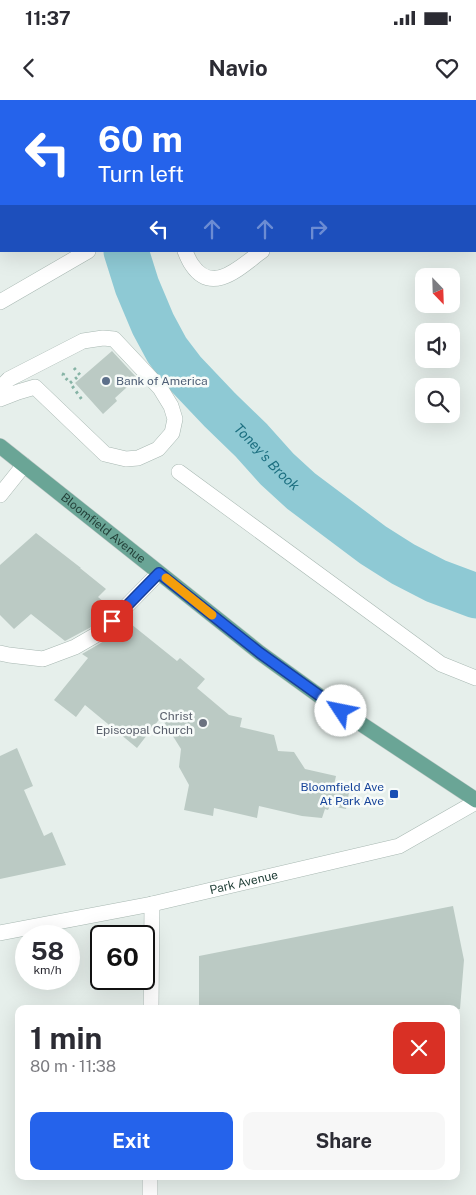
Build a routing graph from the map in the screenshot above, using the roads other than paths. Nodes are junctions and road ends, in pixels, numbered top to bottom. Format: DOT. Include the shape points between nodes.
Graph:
graph roads {
  1 [pos="86,252"];
  2 [pos="185,252"];
  3 [pos="261,252"];
  4 [pos="0,302"];
  5 [pos="0,388"];
  6 [pos="0,399"];
  7 [pos="0,446"];
  8 [pos="24,466"];
  9 [pos="179,472"];
  10 [pos="0,495"];
  11 [pos="159,573"];
  12 [pos="0,653"];
  13 [pos="476,678"];
  14 [pos="476,801"];
  15 [pos="152,904"];
  16 [pos="0,933"];
  17 [pos="151,1005"];
  18 [pos="150,1180"];
  19 [pos="150,1195"];
  1 -- 4 [label="street"];
  2 -- 3 [label="street" via="198,273 220,279"];
  5 -- 6 [label="street" via="9,379 83,341 114,339 160,388 175,419 172,433 158,449 138,458 126,459 105,454 34,387"];
  7 -- 8 [label="main road, Bloomfield Avenue"];
  8 -- 10 [label="street"];
  8 -- 11 [label="main road, Bloomfield Avenue"];
  9 -- 13 [label="street" via="441,664"];
  11 -- 12 [label="street" via="101,632 74,647 43,659"];
  11 -- 14 [label="main road, Bloomfield Avenue" via="325,700"];
  14 -- 15 [label="street, Park Avenue" via="398,846"];
  15 -- 16 [label="street, Park Avenue"];
  15 -- 17 [label="street"];
  18 -- 19 [label="street"];
}
